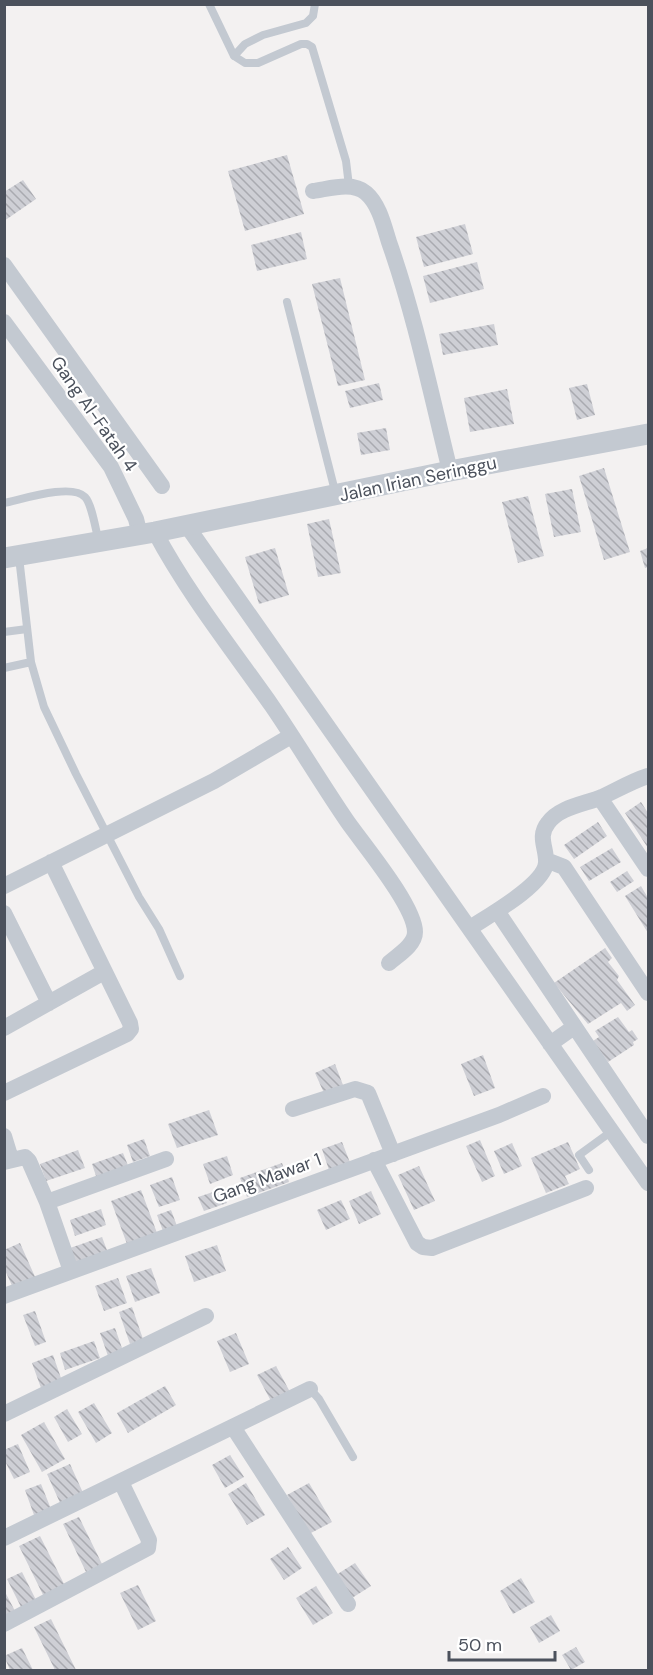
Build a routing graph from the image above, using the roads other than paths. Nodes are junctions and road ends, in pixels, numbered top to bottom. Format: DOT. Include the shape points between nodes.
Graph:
graph roads {
  1 [pos="209,4"];
  2 [pos="315,4"];
  3 [pos="234,56"];
  4 [pos="349,186"];
  5 [pos="313,191"];
  6 [pos="4,265"];
  7 [pos="287,302"];
  8 [pos="4,322"];
  9 [pos="648,434"];
  10 [pos="450,471"];
  11 [pos="162,486"];
  12 [pos="336,496"];
  13 [pos="4,503"];
  14 [pos="163,531"];
  15 [pos="99,542"];
  16 [pos="12,557"];
  17 [pos="27,629"];
  18 [pos="4,632"];
  19 [pos="31,662"];
  20 [pos="4,668"];
  21 [pos="291,736"];
  22 [pos="648,776"];
  23 [pos="600,798"];
  24 [pos="108,835"];
  25 [pos="546,860"];
  26 [pos="51,862"];
  27 [pos="648,869"];
  28 [pos="4,886"];
  29 [pos="497,911"];
  30 [pos="4,913"];
  31 [pos="470,928"];
  32 [pos="389,963"];
  33 [pos="104,972"];
  34 [pos="180,976"];
  35 [pos="648,993"];
  36 [pos="49,1003"];
  37 [pos="574,1027"];
  38 [pos="4,1028"];
  39 [pos="549,1044"];
  40 [pos="4,1093"];
  41 [pos="543,1096"];
  42 [pos="292,1109"];
  43 [pos="609,1133"];
  44 [pos="4,1136"];
  45 [pos="648,1136"];
  46 [pos="393,1154"];
  47 [pos="166,1159"];
  48 [pos="8,1160"];
  49 [pos="374,1160"];
  50 [pos="589,1170"];
  51 [pos="648,1184"];
  52 [pos="586,1188"];
  53 [pos="47,1202"];
  54 [pos="71,1271"];
  55 [pos="4,1296"];
  56 [pos="206,1316"];
  57 [pos="310,1389"];
  58 [pos="4,1414"];
  59 [pos="233,1427"];
  60 [pos="353,1457"];
  61 [pos="121,1482"];
  62 [pos="4,1538"];
  63 [pos="348,1604"];
  64 [pos="4,1624"];
  1 -- 3 [label="lane"];
  2 -- 3 [label="lane" via="313,16 306,23 263,35 245,44"];
  3 -- 4 [label="lane" via="245,63 258,63 301,44 312,47 346,161"];
  4 -- 5 [label="street"];
  4 -- 10 [label="street" via="361,189 371,198 384,226 406,289"];
  6 -- 11 [label="street"];
  7 -- 12 [label="lane"];
  8 -- 14 [label="street, Gang Al-Fatah 4" via="111,468 136,519"];
  9 -- 10 [label="street, Jalan Irian Seringgu"];
  10 -- 12 [label="street, Jalan Irian Seringgu"];
  12 -- 14 [label="street, Jalan Irian Seringgu"];
  13 -- 15 [label="lane" via="68,490 79,493 87,498"];
  14 -- 15 [label="street, Jalan Irian Seringgu"];
  14 -- 21 [label="street" via="211,622"];
  14 -- 31 [label="street"];
  15 -- 16 [label="street, Jalan Irian Seringgu"];
  16 -- 17 [label="lane"];
  17 -- 18 [label="lane"];
  17 -- 19 [label="lane"];
  19 -- 20 [label="lane"];
  19 -- 24 [label="lane" via="44,707"];
  21 -- 24 [label="street"];
  21 -- 32 [label="street" via="404,901 415,932 413,941"];
  22 -- 23 [label="street"];
  23 -- 25 [label="street" via="551,818 542,834"];
  23 -- 27 [label="street"];
  24 -- 26 [label="street"];
  24 -- 34 [label="lane"];
  25 -- 29 [label="street" via="542,873"];
  25 -- 35 [label="street" via="564,867"];
  26 -- 28 [label="street"];
  26 -- 33 [label="street"];
  29 -- 31 [label="street"];
  29 -- 37 [label="street"];
  30 -- 36 [label="street"];
  31 -- 39 [label="street"];
  33 -- 36 [label="street"];
  33 -- 40 [label="street" via="130,1023 127,1034"];
  36 -- 38 [label="street"];
  37 -- 39 [label="street"];
  37 -- 45 [label="street"];
  39 -- 43 [label="street"];
  41 -- 46 [label="street, Gang Mawar 1"];
  42 -- 46 [label="street" via="361,1089 368,1093"];
  43 -- 50 [label="lane" via="579,1155"];
  43 -- 51 [label="street"];
  44 -- 48 [label="street"];
  46 -- 49 [label="street, Gang Mawar 1"];
  47 -- 53 [label="street"];
  48 -- 53 [label="street" via="25,1157 29,1161"];
  49 -- 52 [label="street" via="417,1243 423,1247 432,1248"];
  49 -- 54 [label="street, Gang Mawar 1"];
  53 -- 54 [label="street"];
  54 -- 55 [label="street, Gang Mawar 1"];
  56 -- 58 [label="street"];
  57 -- 59 [label="street"];
  57 -- 60 [label="lane"];
  59 -- 61 [label="street"];
  59 -- 63 [label="street"];
  61 -- 62 [label="street"];
  61 -- 64 [label="street" via="149,1540 147,1548"];
}
